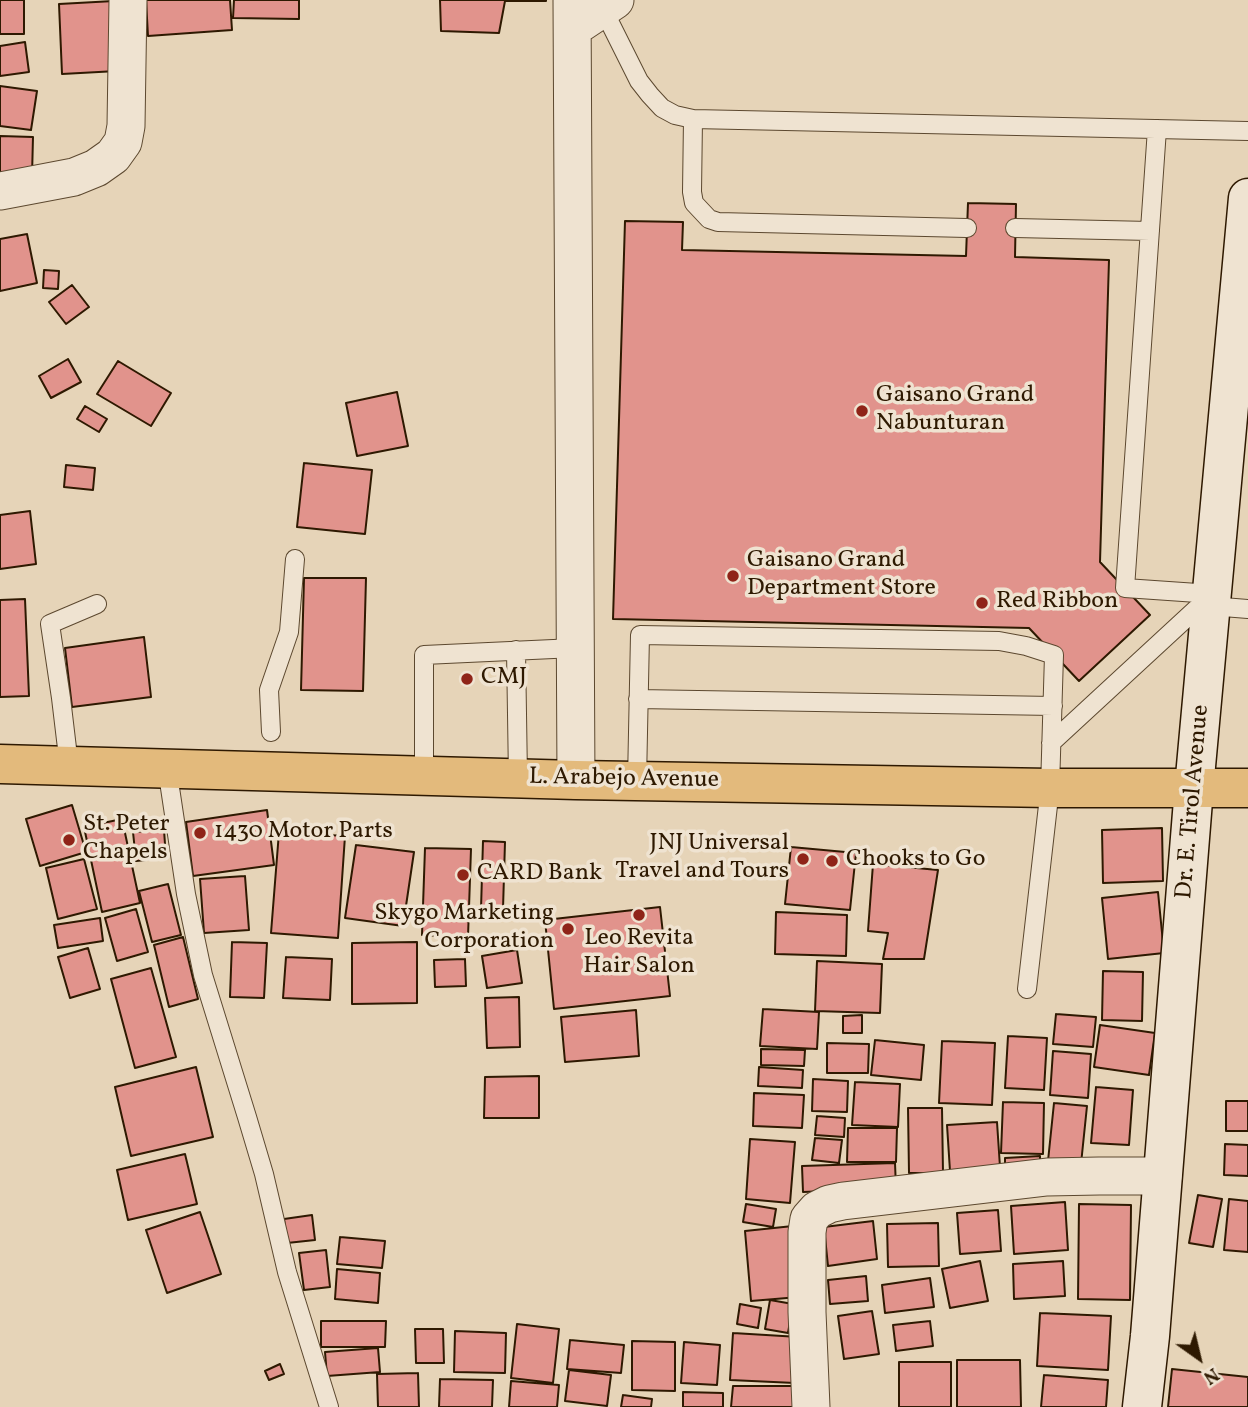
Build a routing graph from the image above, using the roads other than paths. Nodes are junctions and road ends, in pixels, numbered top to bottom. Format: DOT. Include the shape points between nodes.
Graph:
graph roads {
  1 [pos="128,0"];
  2 [pos="591,9"];
  3 [pos="693,119"];
  4 [pos="1157,129"];
  5 [pos="1248,131"];
  6 [pos="0,191"];
  7 [pos="1248,198"];
  8 [pos="967,228"];
  9 [pos="1015,229"];
  10 [pos="1150,231"];
  11 [pos="1244,281"];
  12 [pos="295,559"];
  13 [pos="1211,600"];
  14 [pos="97,604"];
  15 [pos="1248,610"];
  16 [pos="575,648"];
  17 [pos="516,650"];
  18 [pos="638,699"];
  19 [pos="1053,706"];
  20 [pos="271,732"];
  21 [pos="1051,743"];
  22 [pos="0,764"];
  23 [pos="69,765"];
  24 [pos="167,768"];
  25 [pos="424,776"];
  26 [pos="518,778"];
  27 [pos="576,780"];
  28 [pos="637,781"];
  29 [pos="1051,788"];
  30 [pos="1194,788"];
  31 [pos="1248,788"];
  32 [pos="1027,989"];
  33 [pos="1163,1177"];
  34 [pos="329,1407"];
  35 [pos="811,1407"];
  36 [pos="1142,1407"];
  1 -- 6 [label="street" via="126,126 113,156 74,177"];
  2 -- 3 [label="lane" via="662,108"];
  2 -- 16 [label="street"];
  3 -- 4 [label="lane"];
  3 -- 8 [label="lane" via="692,192 694,203 709,219"];
  4 -- 5 [label="lane"];
  4 -- 10 [label="lane"];
  7 -- 11 [label="main road, Dr. E. Tirol Avenue"];
  9 -- 10 [label="lane"];
  10 -- 13 [label="lane" via="1125,589"];
  11 -- 13 [label="main road, Dr. E. Tirol Avenue"];
  12 -- 20 [label="lane" via="289,632 269,690"];
  13 -- 15 [label="lane"];
  13 -- 21 [label="lane"];
  13 -- 30 [label="main road, Dr. E. Tirol Avenue"];
  14 -- 23 [label="lane" via="50,624"];
  16 -- 17 [label="lane"];
  16 -- 27 [label="street"];
  17 -- 25 [label="lane" via="424,655"];
  17 -- 26 [label="lane"];
  18 -- 19 [label="lane"];
  18 -- 19 [label="lane" via="640,635 654,635 999,641 1054,655"];
  18 -- 28 [label="lane"];
  19 -- 21 [label="lane"];
  21 -- 29 [label="lane"];
  22 -- 23 [label="main road, L. Arabejo Avenue"];
  23 -- 24 [label="main road, L. Arabejo Avenue"];
  24 -- 25 [label="main road, L. Arabejo Avenue"];
  24 -- 34 [label="lane" via="203,975"];
  25 -- 26 [label="main road, L. Arabejo Avenue"];
  26 -- 27 [label="main road, L. Arabejo Avenue"];
  27 -- 28 [label="main road, L. Arabejo Avenue"];
  28 -- 29 [label="main road, L. Arabejo Avenue"];
  29 -- 30 [label="main road, L. Arabejo Avenue"];
  29 -- 32 [label="lane"];
  30 -- 31 [label="main road, L. Arabejo Avenue"];
  30 -- 33 [label="main road, Dr. E. Tirol Avenue"];
  33 -- 35 [label="street" via="1047,1177 843,1201 817,1210 807,1232"];
  33 -- 36 [label="main road, Dr. E. Tirol Avenue"];
}
